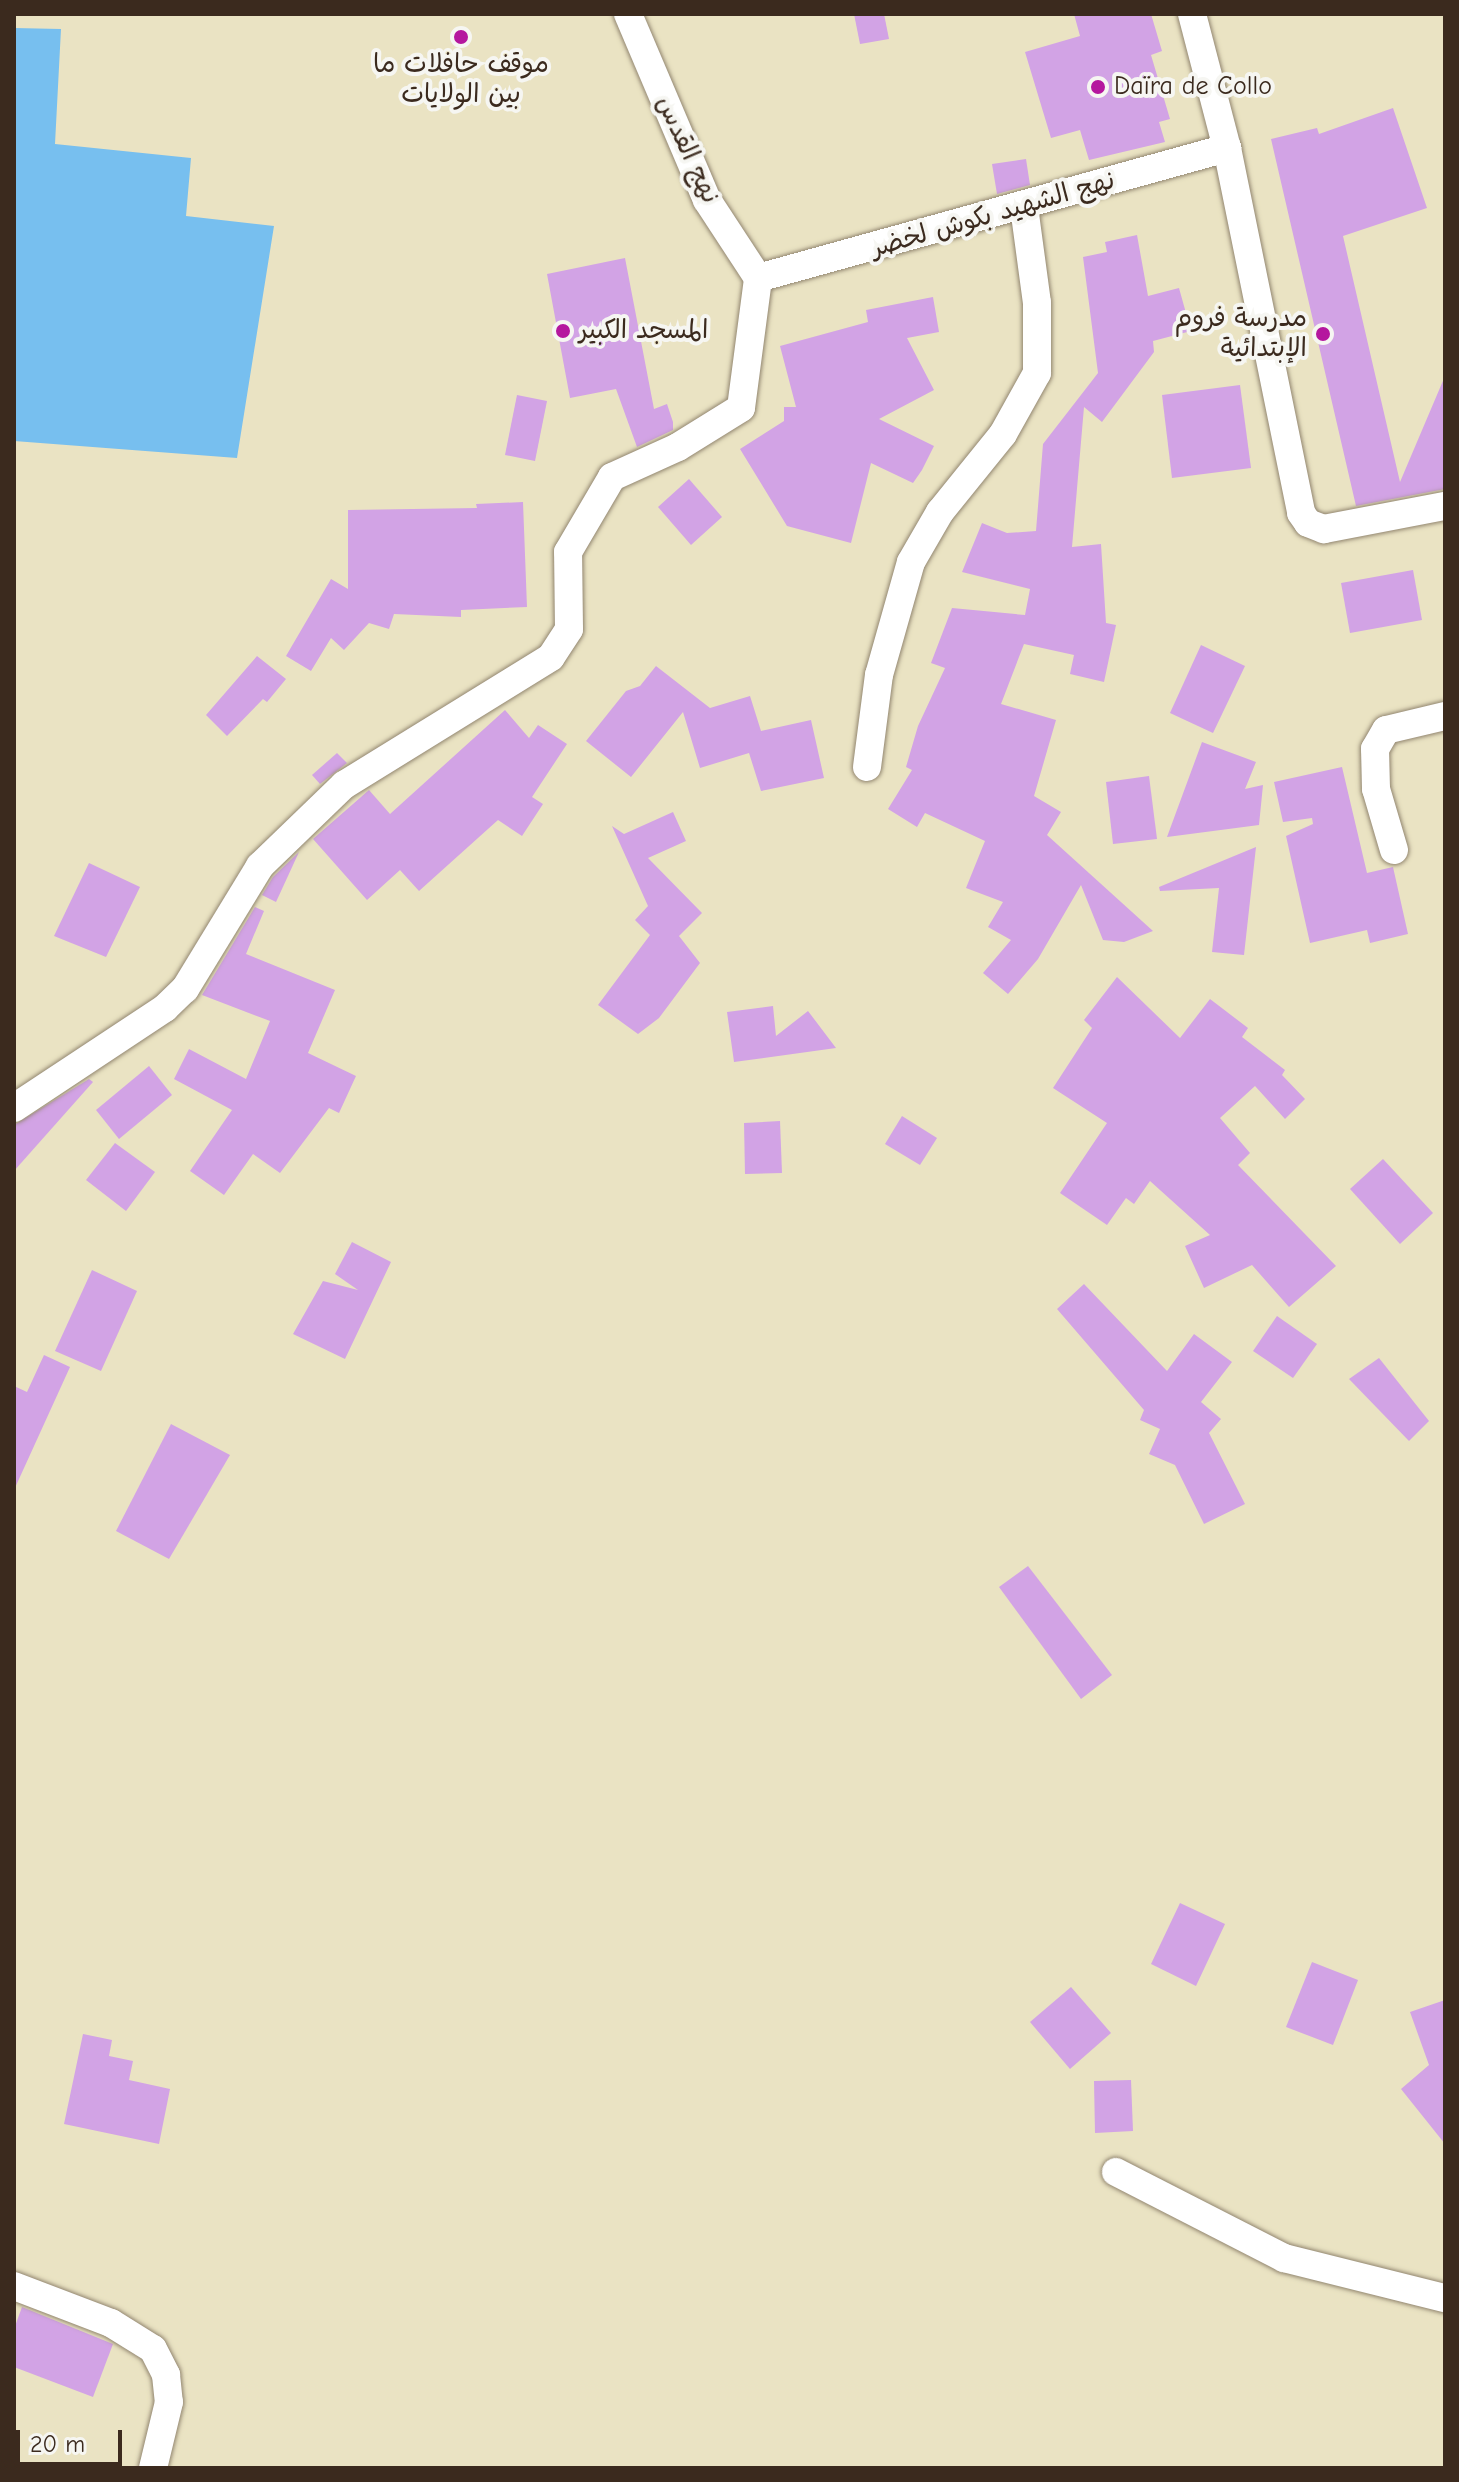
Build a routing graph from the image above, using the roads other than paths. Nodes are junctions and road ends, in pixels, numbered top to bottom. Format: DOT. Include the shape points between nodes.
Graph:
graph roads {
  1 [pos="628,14"];
  2 [pos="1192,14"];
  3 [pos="1227,148"];
  4 [pos="1024,207"];
  5 [pos="758,278"];
  6 [pos="1445,506"];
  7 [pos="1445,716"];
  8 [pos="867,767"];
  9 [pos="1394,850"];
  10 [pos="14,1108"];
  11 [pos="1116,2172"];
  12 [pos="14,2286"];
  13 [pos="1445,2298"];
  14 [pos="153,2468"];
  1 -- 5 [label="street, نهج القدس" via="707,200"];
  2 -- 3 [label="street"];
  3 -- 4 [label="street, نهج الشهيد بكوش لخضر"];
  3 -- 6 [label="street" via="1301,513 1308,523 1329,529"];
  4 -- 5 [label="street, نهج الشهيد بكوش لخضر"];
  4 -- 8 [label="street" via="1037,303 1037,373 1003,434 940,512 911,562 882,660"];
  5 -- 10 [label="street" via="741,408 678,447 612,477 568,552 569,629 551,657 344,785 260,866 185,989 165,1008"];
  7 -- 9 [label="street" via="1386,730 1375,749 1376,789"];
  11 -- 13 [label="street" via="1284,2258"];
  12 -- 14 [label="street" via="111,2323 153,2349 166,2375 169,2402"];
}
